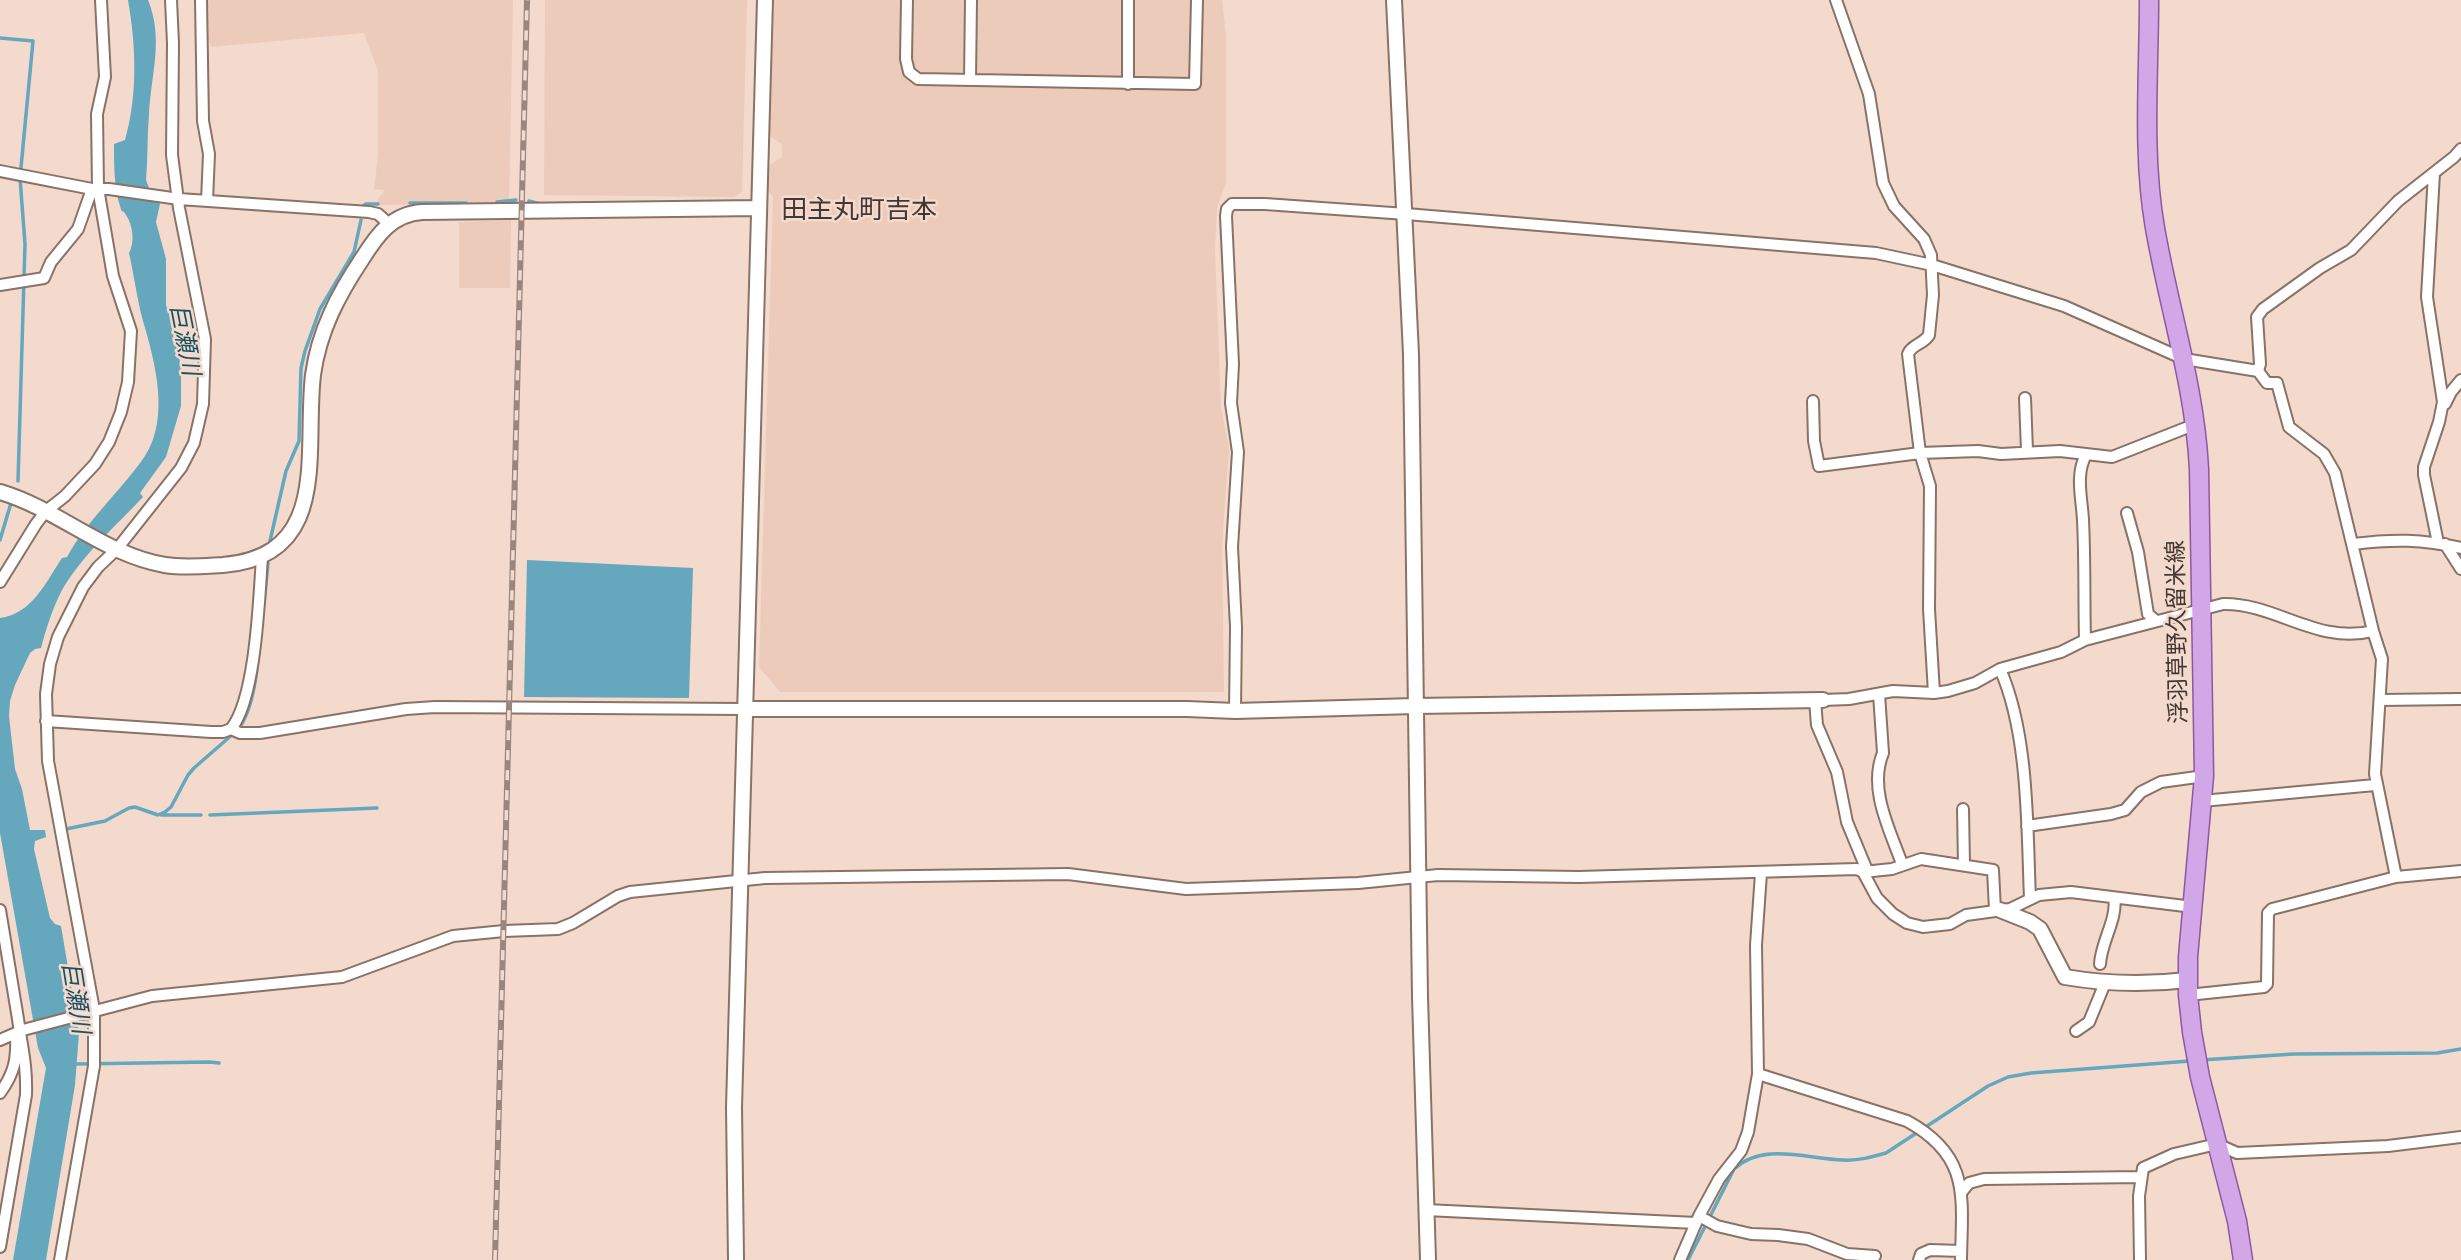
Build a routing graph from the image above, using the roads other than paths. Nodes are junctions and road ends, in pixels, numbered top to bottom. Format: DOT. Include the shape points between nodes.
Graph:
graph roads {
  1 [pos="101,0"];
  2 [pos="171,0"];
  3 [pos="201,0"];
  4 [pos="765,0"];
  5 [pos="907,0"];
  6 [pos="971,0"];
  7 [pos="1128,0"];
  8 [pos="1197,0"];
  9 [pos="1394,0"];
  10 [pos="1836,0"];
  11 [pos="2149,0"];
  12 [pos="970,80"];
  13 [pos="1128,84"];
  14 [pos="2461,149"];
  15 [pos="0,171"];
  16 [pos="2434,173"];
  17 [pos="100,189"];
  18 [pos="177,199"];
  19 [pos="207,201"];
  20 [pos="759,208"];
  21 [pos="1406,214"];
  22 [pos="389,224"];
  23 [pos="1932,265"];
  24 [pos="0,285"];
  25 [pos="2184,359"];
  26 [pos="2258,371"];
  27 [pos="2461,380"];
  28 [pos="2025,398"];
  29 [pos="1813,401"];
  30 [pos="2441,413"];
  31 [pos="2196,424"];
  32 [pos="2027,451"];
  33 [pos="1920,453"];
  34 [pos="2086,455"];
  35 [pos="0,492"];
  36 [pos="49,513"];
  37 [pos="2127,513"];
  38 [pos="2353,544"];
  39 [pos="2441,544"];
  40 [pos="115,548"];
  41 [pos="2461,548"];
  42 [pos="262,557"];
  43 [pos="2461,569"];
  44 [pos="0,582"];
  45 [pos="2202,610"];
  46 [pos="2155,621"];
  47 [pos="2373,631"];
  48 [pos="2085,640"];
  49 [pos="2000,670"];
  50 [pos="1934,693"];
  51 [pos="1879,694"];
  52 [pos="2461,699"];
  53 [pos="1819,700"];
  54 [pos="2380,700"];
  55 [pos="1415,706"];
  56 [pos="745,709"];
  57 [pos="1235,711"];
  58 [pos="46,721"];
  59 [pos="235,731"];
  60 [pos="2204,776"];
  61 [pos="2375,785"];
  62 [pos="2203,801"];
  63 [pos="1963,809"];
  64 [pos="2027,825"];
  65 [pos="1902,864"];
  66 [pos="1964,865"];
  67 [pos="2461,871"];
  68 [pos="1863,872"];
  69 [pos="1761,873"];
  70 [pos="1418,877"];
  71 [pos="2396,877"];
  72 [pos="741,880"];
  73 [pos="2114,898"];
  74 [pos="2030,899"];
  75 [pos="2193,907"];
  76 [pos="0,910"];
  77 [pos="1997,910"];
  78 [pos="2100,964"];
  79 [pos="2105,983"];
  80 [pos="2188,988"];
  81 [pos="92,1011"];
  82 [pos="2076,1031"];
  83 [pos="19,1032"];
  84 [pos="0,1040"];
  85 [pos="1759,1074"];
  86 [pos="0,1093"];
  87 [pos="2461,1137"];
  88 [pos="2217,1144"];
  89 [pos="2140,1177"];
  90 [pos="1961,1193"];
  91 [pos="1426,1210"];
  92 [pos="1699,1219"];
  93 [pos="0,1247"];
  94 [pos="1875,1255"];
  95 [pos="1961,1255"];
  96 [pos="60,1260"];
  97 [pos="736,1260"];
  98 [pos="1428,1260"];
  99 [pos="1680,1260"];
  100 [pos="1919,1260"];
  101 [pos="2140,1260"];
  102 [pos="2243,1260"];
  1 -- 17 [label="street"];
  2 -- 18 [label="street" via="172,155"];
  3 -- 19 [label="street"];
  4 -- 20 [label="street"];
  5 -- 12 [label="street" via="909,72 918,79"];
  6 -- 12 [label="street"];
  7 -- 13 [label="street"];
  8 -- 13 [label="street" via="1195,84"];
  9 -- 21 [label="street"];
  10 -- 23 [label="street" via="1869,94 1883,183 1894,206 1924,239"];
  11 -- 25 [label="main road, 浮羽草野久留米線" via="2151,202"];
  12 -- 13 [label="street"];
  14 -- 16 [label="street"];
  15 -- 17 [label="street"];
  16 -- 26 [label="street" via="2398,201 2351,250 2263,309 2257,317"];
  16 -- 30 [label="street" via="2427,297 2442,388"];
  17 -- 18 [label="street"];
  17 -- 24 [label="street" via="44,278"];
  17 -- 36 [label="street" via="113,276 131,331 128,382 109,442 95,464"];
  18 -- 19 [label="street"];
  18 -- 40 [label="street" via="205,339 200,424 181,468"];
  19 -- 22 [label="street" via="369,212"];
  20 -- 22 [label="street" via="422,212"];
  20 -- 56 [label="street"];
  21 -- 23 [label="street" via="1876,253"];
  21 -- 55 [label="street"];
  21 -- 57 [label="street" via="1265,204 1233,204 1227,209 1234,364 1231,403 1238,452 1232,547"];
  22 -- 42 [label="street" via="341,292 323,331 313,375 303,512 287,538"];
  23 -- 25 [label="street" via="2064,306"];
  23 -- 33 [label="street" via="1929,335 1908,354"];
  25 -- 26 [label="street"];
  25 -- 31 [label="main road, 浮羽草野久留米線"];
  26 -- 38 [label="street" via="2267,383 2277,383 2289,427 2324,454 2335,473"];
  27 -- 30 [label="street"];
  28 -- 32 [label="street"];
  29 -- 33 [label="street" via="1819,466"];
  30 -- 39 [label="street" via="2424,467 2424,484"];
  31 -- 34 [label="street" via="2112,457"];
  31 -- 45 [label="main road, 浮羽草野久留米線"];
  32 -- 33 [label="street"];
  32 -- 34 [label="street"];
  33 -- 50 [label="street" via="1930,486"];
  34 -- 48 [label="street" via="2081,463 2080,493"];
  35 -- 36 [label="street"];
  36 -- 40 [label="street"];
  36 -- 44 [label="street" via="20,547"];
  37 -- 46 [label="street" via="2148,614"];
  38 -- 39 [label="street" via="2402,539"];
  38 -- 47 [label="street"];
  39 -- 41 [label="street"];
  39 -- 43 [label="street"];
  40 -- 42 [label="street" via="149,561 185,566"];
  40 -- 58 [label="street" via="83,587 58,637 50,664"];
  42 -- 59 [label="street" via="249,681"];
  45 -- 46 [label="street"];
  45 -- 47 [label="street" via="2239,604 2330,634"];
  45 -- 60 [label="main road, 浮羽草野久留米線"];
  46 -- 48 [label="street"];
  47 -- 54 [label="street" via="2382,659"];
  48 -- 49 [label="street"];
  49 -- 50 [label="street" via="1975,683"];
  49 -- 64 [label="street" via="2013,703"];
  50 -- 51 [label="street"];
  51 -- 53 [label="street"];
  51 -- 65 [label="street" via="1884,753 1878,791"];
  52 -- 54 [label="street"];
  53 -- 55 [label="street"];
  53 -- 68 [label="street" via="1817,725 1837,772 1847,821 1866,868"];
  54 -- 61 [label="street"];
  55 -- 57 [label="street"];
  55 -- 70 [label="street"];
  56 -- 57 [label="street"];
  56 -- 59 [label="street" via="435,707 279,731"];
  56 -- 72 [label="street"];
  58 -- 59 [label="street"];
  58 -- 81 [label="street" via="54,799"];
  60 -- 62 [label="main road, 浮羽草野久留米線"];
  60 -- 64 [label="street" via="2161,782 2141,792 2125,810 2111,814"];
  61 -- 62 [label="street"];
  61 -- 71 [label="street"];
  62 -- 75 [label="main road, 浮羽草野久留米線"];
  63 -- 66 [label="street"];
  64 -- 74 [label="street"];
  65 -- 66 [label="street" via="1921,859"];
  65 -- 68 [label="street"];
  66 -- 77 [label="street" via="1993,870"];
  67 -- 71 [label="street"];
  68 -- 69 [label="street"];
  68 -- 77 [label="street" via="1877,898 1907,923 1938,927 1966,915"];
  69 -- 70 [label="street"];
  69 -- 85 [label="street" via="1756,945"];
  70 -- 72 [label="street" via="1186,888 1068,874"];
  70 -- 91 [label="street"];
  71 -- 80 [label="street" via="2272,909 2268,913 2264,987"];
  72 -- 81 [label="street" via="631,891 558,929 453,936 342,977 152,996"];
  72 -- 97 [label="street" via="734,1107"];
  73 -- 74 [label="street" via="2071,892"];
  73 -- 75 [label="street"];
  73 -- 78 [label="street" via="2116,908"];
  74 -- 77 [label="street"];
  75 -- 80 [label="main road, 浮羽草野久留米線"];
  76 -- 83 [label="street"];
  77 -- 79 [label="street" via="2040,929 2065,977"];
  79 -- 80 [label="street" via="2165,983"];
  79 -- 82 [label="street" via="2089,1022"];
  80 -- 88 [label="main road, 浮羽草野久留米線" via="2197,1059"];
  81 -- 83 [label="street"];
  81 -- 96 [label="street" via="94,1062"];
  83 -- 84 [label="street"];
  83 -- 86 [label="street" via="13,1071"];
  83 -- 93 [label="street" via="25,1053 26,1095"];
  85 -- 90 [label="street" via="1880,1112 1924,1131 1954,1165"];
  85 -- 92 [label="street" via="1741,1151 1719,1179"];
  87 -- 88 [label="street" via="2388,1146 2237,1153"];
  88 -- 89 [label="street" via="2154,1162 2143,1167"];
  88 -- 102 [label="main road, 浮羽草野久留米線"];
  89 -- 90 [label="street" via="1984,1179 1969,1183"];
  89 -- 101 [label="street"];
  90 -- 95 [label="street"];
  91 -- 92 [label="street"];
  91 -- 98 [label="street"];
  92 -- 94 [label="street" via="1751,1234 1808,1240 1847,1254"];
  92 -- 99 [label="street"];
  95 -- 100 [label="street" via="1930,1250"];
}
